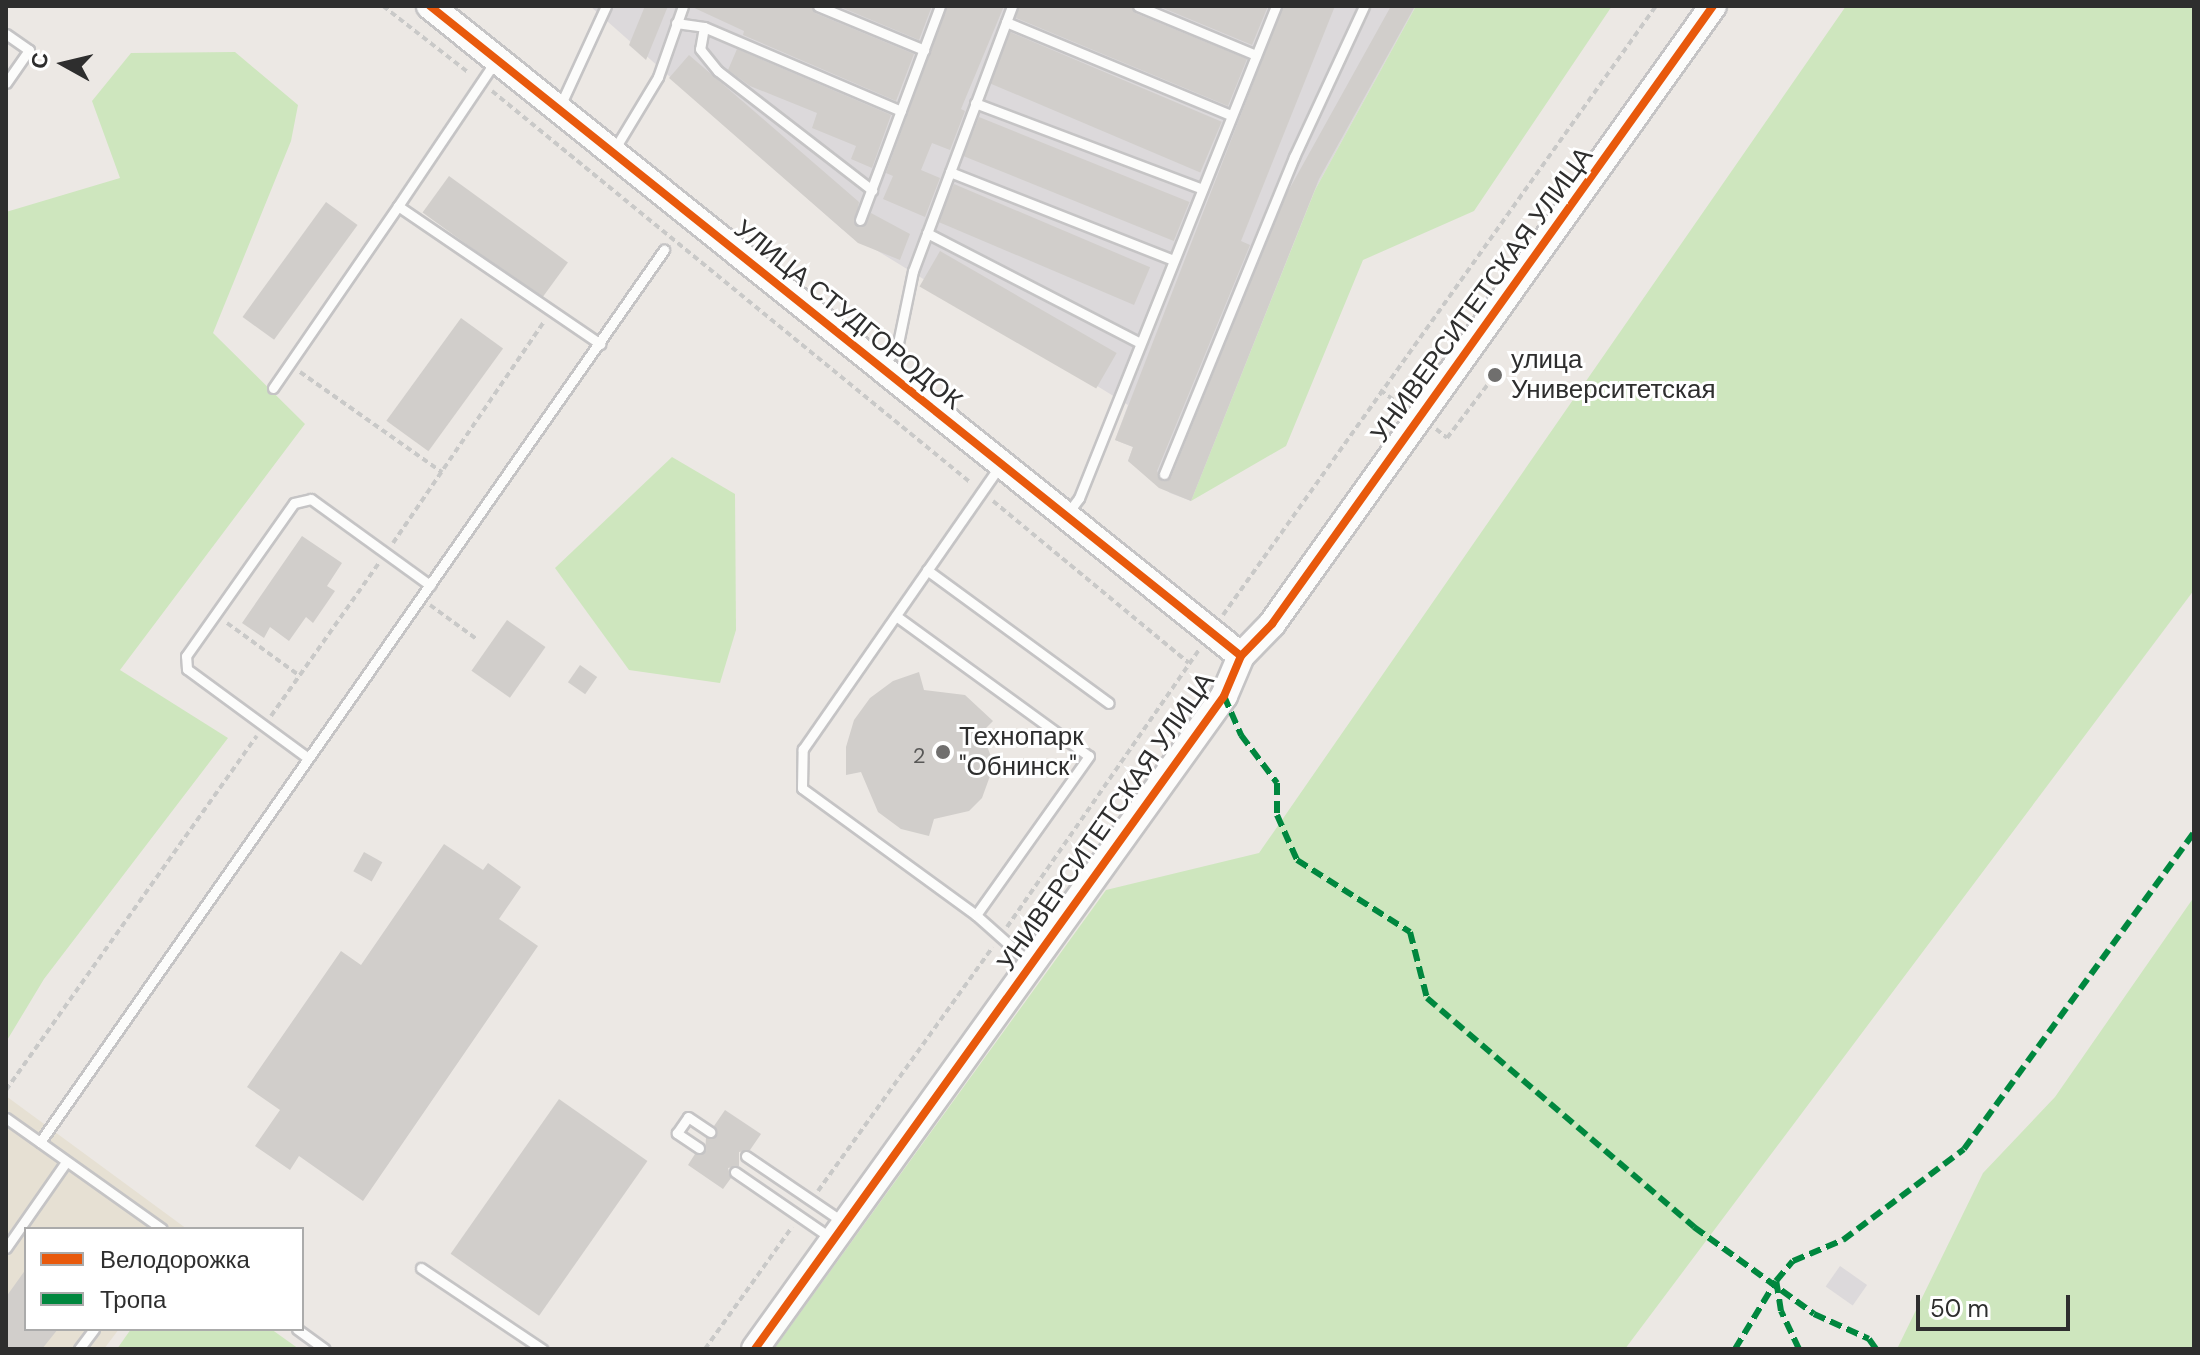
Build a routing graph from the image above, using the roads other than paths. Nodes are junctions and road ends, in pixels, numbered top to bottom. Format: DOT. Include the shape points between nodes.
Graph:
graph roads {
  1 [pos="430,6"];
  2 [pos="606,6"];
  3 [pos="683,6"];
  4 [pos="818,6"];
  5 [pos="940,6"];
  6 [pos="1012,6"];
  7 [pos="1138,6"];
  8 [pos="1276,6"];
  9 [pos="1364,6"];
  10 [pos="1713,6"];
  11 [pos="1006,22"];
  12 [pos="676,23"];
  13 [pos="704,27"];
  14 [pos="6,34"];
  15 [pos="924,50"];
  16 [pos="1256,55"];
  17 [pos="497,59"];
  18 [pos="6,83"];
  19 [pos="975,103"];
  20 [pos="559,109"];
  21 [pos="901,111"];
  22 [pos="1231,115"];
  23 [pos="613,152"];
  24 [pos="950,172"];
  25 [pos="1202,189"];
  26 [pos="872,190"];
  27 [pos="398,206"];
  28 [pos="860,220"];
  29 [pos="927,233"];
  30 [pos="664,250"];
  31 [pos="1173,260"];
  32 [pos="1140,343"];
  33 [pos="600,344"];
  34 [pos="880,367"];
  35 [pos="273,388"];
  36 [pos="1001,464"];
  37 [pos="1164,474"];
  38 [pos="1065,516"];
  39 [pos="927,570"];
  40 [pos="430,585"];
  41 [pos="896,616"];
  42 [pos="1241,656"];
  43 [pos="1109,703"];
  44 [pos="308,758"];
  45 [pos="976,915"];
  46 [pos="1031,964"];
  47 [pos="6,1118"];
  48 [pos="710,1132"];
  49 [pos="40,1142"];
  50 [pos="699,1148"];
  51 [pos="746,1156"];
  52 [pos="66,1162"];
  53 [pos="735,1172"];
  54 [pos="159,1227"];
  55 [pos="840,1232"];
  56 [pos="6,1248"];
  57 [pos="421,1268"];
  58 [pos="92,1331"];
  59 [pos="300,1331"];
  60 [pos="79,1349"];
  61 [pos="325,1349"];
  62 [pos="542,1349"];
  63 [pos="755,1349"];
  1 -- 17 [label="street, УЛИЦА СТУДГОРОДОК"];
  2 -- 20 [label="lane"];
  3 -- 12 [label="lane"];
  4 -- 15 [label="lane"];
  5 -- 15 [label="lane"];
  6 -- 11 [label="lane"];
  7 -- 16 [label="lane"];
  8 -- 16 [label="lane"];
  9 -- 37 [label="lane" via="1294,157"];
  10 -- 42 [label="street, УНИВЕРСИТЕТСКАЯ УЛИЦА" via="1272,624"];
  11 -- 19 [label="lane"];
  11 -- 22 [label="lane"];
  12 -- 13 [label="lane"];
  12 -- 23 [label="lane" via="658,77"];
  13 -- 21 [label="lane"];
  13 -- 26 [label="lane" via="700,49 718,71"];
  14 -- 18 [label="lane" via="29,50"];
  15 -- 21 [label="lane"];
  16 -- 22 [label="lane"];
  17 -- 20 [label="street, УЛИЦА СТУДГОРОДОК"];
  17 -- 27 [label="lane"];
  19 -- 24 [label="lane"];
  19 -- 25 [label="lane"];
  20 -- 23 [label="street, УЛИЦА СТУДГОРОДОК"];
  21 -- 26 [label="lane"];
  22 -- 25 [label="lane"];
  23 -- 34 [label="street, УЛИЦА СТУДГОРОДОК"];
  24 -- 29 [label="lane"];
  24 -- 31 [label="lane"];
  25 -- 31 [label="lane"];
  26 -- 28 [label="lane"];
  27 -- 33 [label="lane"];
  27 -- 35 [label="lane"];
  29 -- 32 [label="lane"];
  29 -- 34 [label="lane" via="897,348"];
  30 -- 33 [label="lane"];
  31 -- 32 [label="lane"];
  32 -- 38 [label="lane" via="1079,498"];
  33 -- 40 [label="lane"];
  34 -- 36 [label="street, УЛИЦА СТУДГОРОДОК"];
  36 -- 38 [label="street, УЛИЦА СТУДГОРОДОК"];
  36 -- 39 [label="lane"];
  38 -- 42 [label="street, УЛИЦА СТУДГОРОДОК"];
  39 -- 41 [label="lane"];
  39 -- 43 [label="lane"];
  40 -- 44 [label="lane"];
  40 -- 44 [label="lane" via="311,499 294,503 186,656 187,669"];
  41 -- 45 [label="lane" via="803,749 802,788"];
  41 -- 45 [label="lane" via="1089,756"];
  42 -- 46 [label="street, УНИВЕРСИТЕТСКАЯ УЛИЦА" via="1224,696"];
  44 -- 49 [label="lane"];
  45 -- 46 [label="lane" via="998,940"];
  46 -- 55 [label="street, УНИВЕРСИТЕТСКАЯ УЛИЦА"];
  47 -- 49 [label="lane"];
  48 -- 50 [label="lane" via="688,1117 677,1133"];
  49 -- 52 [label="lane"];
  51 -- 55 [label="lane"];
  52 -- 54 [label="lane"];
  52 -- 56 [label="lane"];
  53 -- 55 [label="lane"];
  55 -- 63 [label="street, УНИВЕРСИТЕТСКАЯ УЛИЦА"];
  57 -- 62 [label="lane"];
  58 -- 60 [label="lane"];
  59 -- 61 [label="lane"];
}
